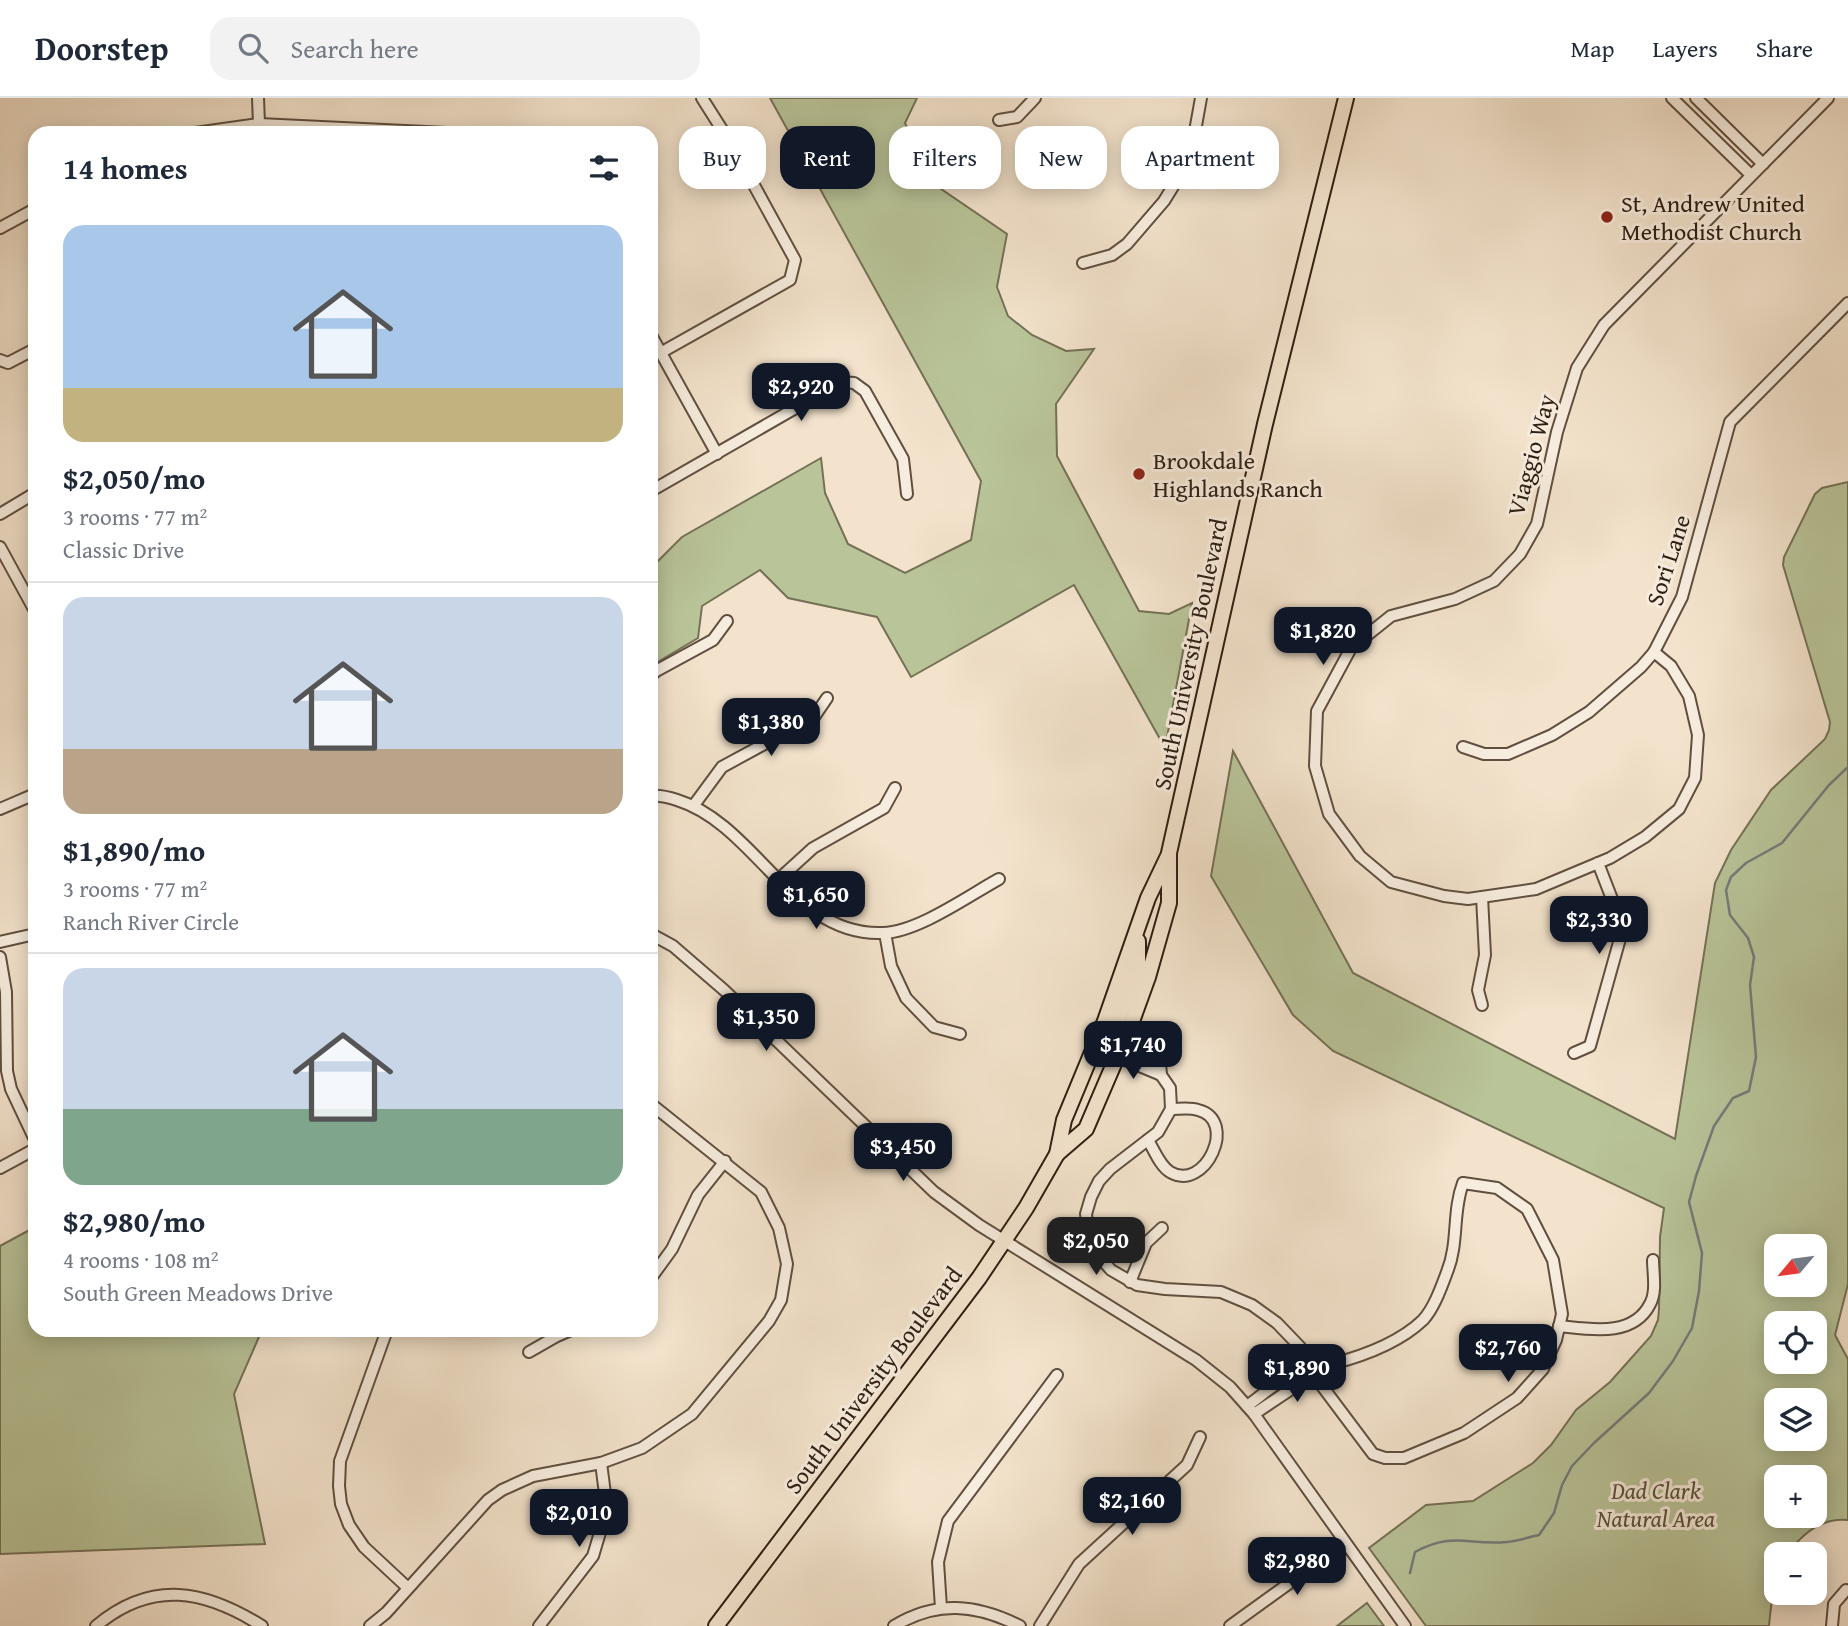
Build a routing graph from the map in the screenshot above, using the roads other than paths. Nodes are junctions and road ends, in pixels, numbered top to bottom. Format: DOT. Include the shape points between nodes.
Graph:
graph roads {
  1 [pos="258,98"];
  2 [pos="702,98"];
  3 [pos="1035,98"];
  4 [pos="1201,98"];
  5 [pos="1346,98"];
  6 [pos="1672,98"];
  7 [pos="1696,98"];
  8 [pos="1828,98"];
  9 [pos="999,120"];
  10 [pos="258,124"];
  11 [pos="244,126"];
  12 [pos="300,126"];
  13 [pos="1763,164"];
  14 [pos="1751,175"];
  15 [pos="28,213"];
  16 [pos="0,228"];
  17 [pos="1083,263"];
  18 [pos="1848,303"];
  19 [pos="658,346"];
  20 [pos="662,352"];
  21 [pos="28,353"];
  22 [pos="0,360"];
  23 [pos="717,454"];
  24 [pos="658,487"];
  25 [pos="906,495"];
  26 [pos="28,497"];
  27 [pos="0,514"];
  28 [pos="0,547"];
  29 [pos="28,598"];
  30 [pos="727,621"];
  31 [pos="1654,652"];
  32 [pos="658,670"];
  33 [pos="827,698"];
  34 [pos="1463,747"];
  35 [pos="895,788"];
  36 [pos="658,795"];
  37 [pos="28,797"];
  38 [pos="694,805"];
  39 [pos="0,809"];
  40 [pos="1169,853"];
  41 [pos="1598,863"];
  42 [pos="779,879"];
  43 [pos="999,879"];
  44 [pos="1482,897"];
  45 [pos="1139,928"];
  46 [pos="885,933"];
  47 [pos="28,935"];
  48 [pos="658,938"];
  49 [pos="0,942"];
  50 [pos="0,957"];
  51 [pos="1482,1005"];
  52 [pos="1129,1029"];
  53 [pos="960,1034"];
  54 [pos="1574,1053"];
  55 [pos="1118,1057"];
  56 [pos="1161,1075"];
  57 [pos="658,1109"];
  58 [pos="1171,1109"];
  59 [pos="28,1124"];
  60 [pos="1148,1140"];
  61 [pos="28,1153"];
  62 [pos="1057,1154"];
  63 [pos="725,1161"];
  64 [pos="0,1168"];
  65 [pos="1162,1228"];
  66 [pos="1005,1240"];
  67 [pos="1653,1260"];
  68 [pos="658,1268"];
  69 [pos="1130,1282"];
  70 [pos="1559,1326"];
  71 [pos="384,1337"];
  72 [pos="554,1337"];
  73 [pos="529,1352"];
  74 [pos="1310,1370"];
  75 [pos="1057,1375"];
  76 [pos="1251,1410"];
  77 [pos="1200,1437"];
  78 [pos="601,1463"];
  79 [pos="1345,1543"];
  80 [pos="408,1588"];
  81 [pos="1846,1590"];
  82 [pos="941,1608"];
  83 [pos="110,1621"];
  84 [pos="96,1626"];
  85 [pos="262,1626"];
  86 [pos="370,1626"];
  87 [pos="539,1626"];
  88 [pos="716,1626"];
  89 [pos="894,1626"];
  90 [pos="1020,1626"];
  91 [pos="1040,1626"];
  92 [pos="1230,1626"];
  93 [pos="1405,1626"];
  94 [pos="1832,1626"];
  1 -- 10 [label="street"];
  2 -- 20 [label="street" via="795,260 790,279"];
  3 -- 9 [label="street" via="1017,117"];
  4 -- 17 [label="street" via="1190,159 1164,201 1128,244 1112,255"];
  5 -- 40 [label="main road, South University Boulevard" via="1262,437"];
  6 -- 14 [label="street"];
  7 -- 13 [label="street"];
  8 -- 13 [label="street, Viaggio Way"];
  10 -- 11 [label="street"];
  10 -- 12 [label="street"];
  13 -- 14 [label="street, Viaggio Way"];
  14 -- 44 [label="street, Viaggio Way" via="1604,324 1577,368 1537,524 1520,554 1494,581 1455,599 1391,616 1373,628 1351,648 1317,712 1315,766 1329,814 1360,856 1391,882 1468,899"];
  15 -- 16 [label="street"];
  18 -- 31 [label="street, Sori Lane" via="1730,422 1682,597"];
  19 -- 20 [label="street"];
  20 -- 23 [label="street"];
  21 -- 22 [label="street" via="8,363"];
  23 -- 24 [label="street"];
  23 -- 25 [label="street" via="841,382 854,383 865,391 903,459"];
  26 -- 27 [label="street"];
  28 -- 29 [label="street"];
  30 -- 32 [label="street" via="713,640"];
  31 -- 34 [label="street, Sori Lane" via="1589,712 1552,735 1508,754 1485,754"];
  31 -- 41 [label="street, Viaggio Way" via="1671,666 1689,696 1698,735 1695,778 1679,809 1645,838"];
  33 -- 38 [label="street" via="814,717 722,767"];
  35 -- 42 [label="street" via="884,808 813,848"];
  36 -- 38 [label="street"];
  37 -- 39 [label="street"];
  38 -- 42 [label="street"];
  40 -- 45 [label="main road, South University Boulevard"];
  40 -- 52 [label="main road, South University Boulevard" via="1170,903"];
  41 -- 44 [label="street, Viaggio Way" via="1536,889"];
  41 -- 54 [label="street" via="1621,934 1591,1046"];
  42 -- 46 [label="street" via="831,922"];
  43 -- 46 [label="street" via="922,922"];
  44 -- 51 [label="street" via="1485,955 1478,990"];
  45 -- 55 [label="main road" via="1138,967 1109,1043"];
  45 -- 62 [label="main road, South University Boulevard" via="1064,1120"];
  46 -- 53 [label="street" via="891,967 906,998 934,1027"];
  47 -- 49 [label="street"];
  48 -- 66 [label="street" via="724,990 934,1192"];
  50 -- 59 [label="street" via="6,992 7,1071"];
  52 -- 55 [label="main road, South University Boulevard"];
  52 -- 56 [label="street" via="1160,1064"];
  55 -- 56 [label="street"];
  55 -- 62 [label="main road, South University Boulevard" via="1086,1129"];
  56 -- 58 [label="street" via="1170,1088"];
  57 -- 63 [label="street"];
  58 -- 60 [label="street"];
  58 -- 60 [label="street" via="1198,1109 1214,1122 1216,1144 1207,1162 1190,1174 1170,1172"];
  60 -- 69 [label="street" via="1099,1181 1086,1214 1089,1238 1098,1255"];
  61 -- 64 [label="street"];
  62 -- 66 [label="main road, South University Boulevard"];
  63 -- 68 [label="street" via="698,1195"];
  63 -- 78 [label="street" via="761,1192 779,1228 787,1264 781,1300 692,1414 642,1448"];
  65 -- 69 [label="street" via="1146,1243"];
  66 -- 76 [label="street" via="1196,1360"];
  66 -- 88 [label="main road, South University Boulevard"];
  67 -- 70 [label="street" via="1651,1304 1638,1319 1605,1330"];
  69 -- 74 [label="street" via="1151,1288 1222,1292 1252,1305 1300,1347"];
  70 -- 74 [label="street" via="1543,1369 1517,1398 1464,1433 1404,1458 1373,1454"];
  70 -- 74 [label="street" via="1562,1314 1553,1260 1527,1209 1497,1188 1463,1184 1457,1198 1449,1269 1424,1318 1382,1347"];
  71 -- 80 [label="street" via="340,1461 339,1486 349,1525 364,1547"];
  72 -- 73 [label="street"];
  74 -- 76 [label="street" via="1291,1375"];
  75 -- 82 [label="street" via="948,1521 938,1562"];
  76 -- 79 [label="street"];
  77 -- 91 [label="street" via="1187,1465 1079,1564"];
  78 -- 80 [label="street" via="533,1476 502,1490"];
  78 -- 87 [label="street" via="607,1509 593,1556"];
  79 -- 92 [label="street"];
  79 -- 93 [label="street"];
  80 -- 86 [label="street"];
  81 -- 94 [label="street" via="1834,1604"];
  82 -- 89 [label="street"];
  82 -- 90 [label="street" via="985,1611"];
  83 -- 84 [label="street"];
  83 -- 85 [label="street" via="136,1601 180,1593 212,1600"];
}
